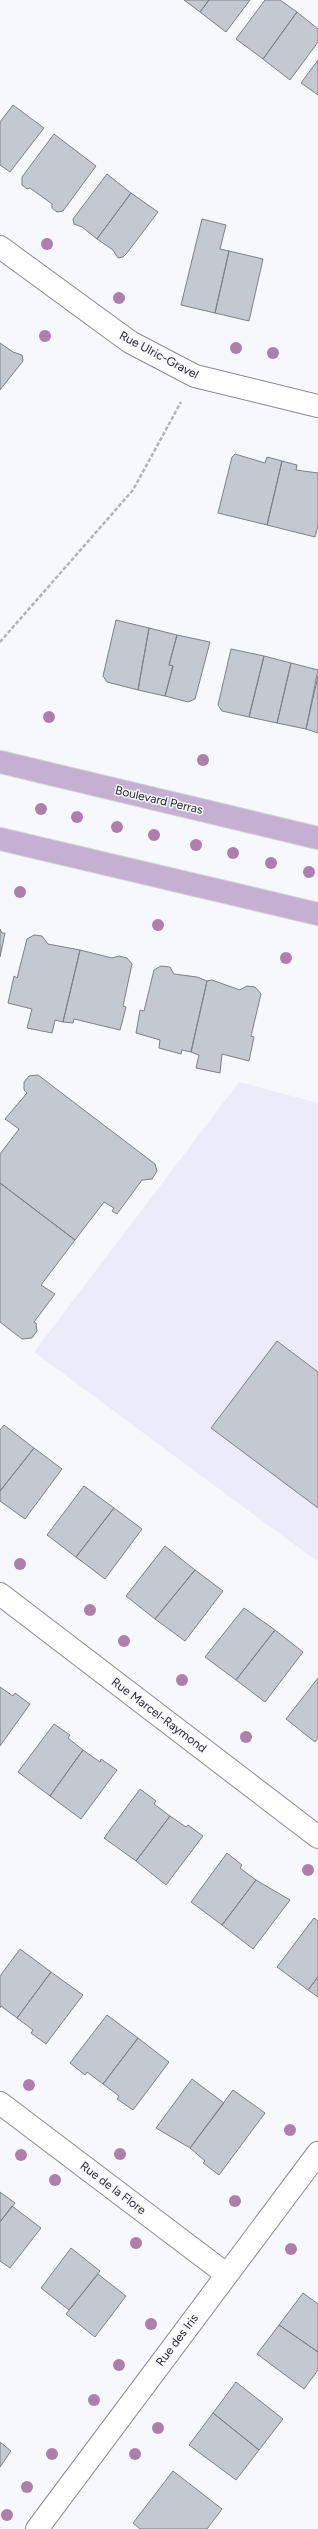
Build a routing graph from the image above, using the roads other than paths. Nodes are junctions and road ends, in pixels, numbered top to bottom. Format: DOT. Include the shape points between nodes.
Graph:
graph roads {
  1 [pos="0,247"];
  2 [pos="318,406"];
  3 [pos="0,762"];
  4 [pos="318,838"];
  5 [pos="0,839"];
  6 [pos="318,914"];
  7 [pos="0,1594"];
  8 [pos="318,1837"];
  9 [pos="0,2103"];
  10 [pos="318,2153"];
  11 [pos="226,2274"];
  12 [pos="37,2529"];
  1 -- 2 [label="street, Rue Ulric-Gravel" via="130,342 195,376"];
  3 -- 4 [label="main road, Boulevard Perras"];
  5 -- 6 [label="main road"];
  7 -- 8 [label="street, Rue Marcel-Raymond"];
  9 -- 11 [label="street, Rue de la Flore"];
  10 -- 11 [label="street, Rue des Iris"];
  11 -- 12 [label="street, Rue des Iris"];
}
